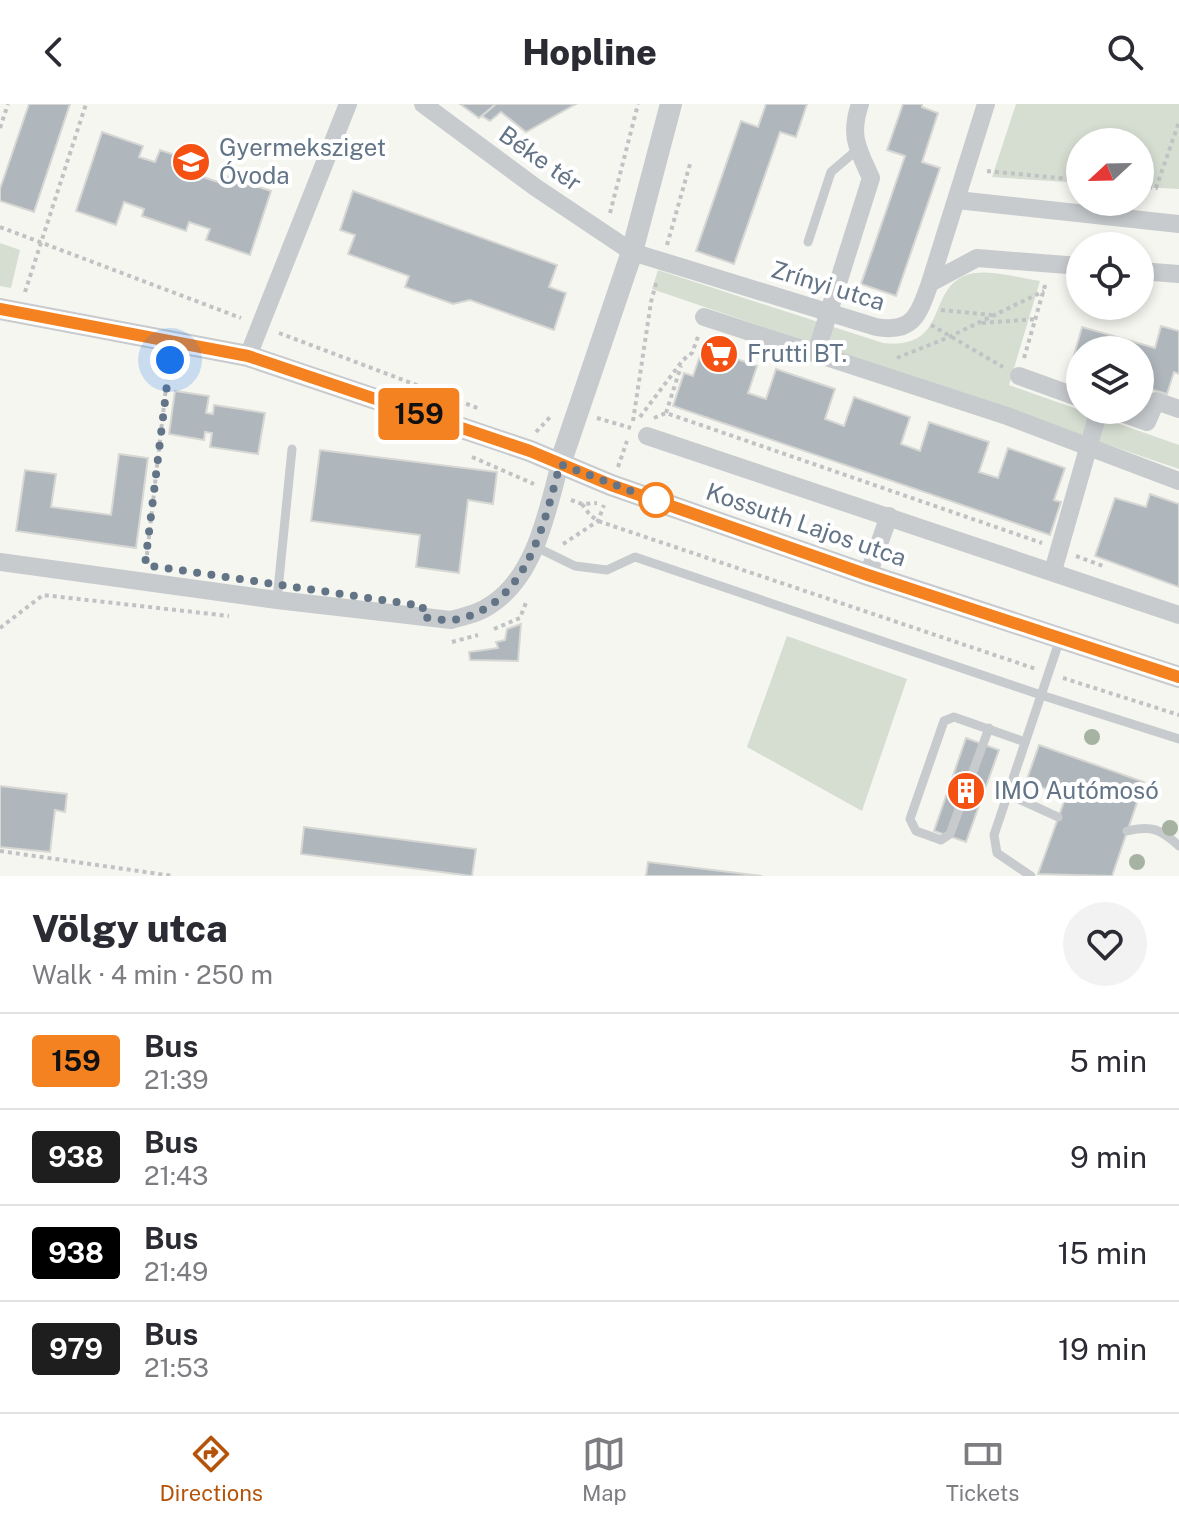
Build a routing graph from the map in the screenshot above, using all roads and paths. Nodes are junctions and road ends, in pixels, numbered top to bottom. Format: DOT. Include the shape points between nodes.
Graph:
graph roads {
  1 [pos="8,104"];
  2 [pos="86,104"];
  3 [pos="348,104"];
  4 [pos="423,104"];
  5 [pos="638,104"];
  6 [pos="671,104"];
  7 [pos="860,104"];
  8 [pos="986,104"];
  9 [pos="1179,122"];
  10 [pos="0,128"];
  11 [pos="858,149"];
  12 [pos="690,164"];
  13 [pos="966,169"];
  14 [pos="1066,179"];
  15 [pos="1154,188"];
  16 [pos="957,200"];
  17 [pos="1179,224"];
  18 [pos="607,227"];
  19 [pos="808,242"];
  20 [pos="632,252"];
  21 [pos="662,260"];
  22 [pos="1066,265"];
  23 [pos="1154,272"];
  24 [pos="1179,274"];
  25 [pos="1047,277"];
  26 [pos="930,283"];
  27 [pos="1044,291"];
  28 [pos="24,301"];
  29 [pos="0,309"];
  30 [pos="830,311"];
  31 [pos="995,315"];
  32 [pos="704,317"];
  33 [pos="922,317"];
  34 [pos="1036,319"];
  35 [pos="978,323"];
  36 [pos="949,337"];
  37 [pos="816,353"];
  38 [pos="248,356"];
  39 [pos="162,358"];
  40 [pos="683,360"];
  41 [pos="867,370"];
  42 [pos="1019,376"];
  43 [pos="1066,393"];
  44 [pos="1154,406"];
  45 [pos="1179,409"];
  46 [pos="666,413"];
  47 [pos="1094,424"];
  48 [pos="639,432"];
  49 [pos="1087,446"];
  50 [pos="292,449"];
  51 [pos="470,456"];
  52 [pos="560,464"];
  53 [pos="1179,481"];
  54 [pos="533,493"];
  55 [pos="582,504"];
  56 [pos="889,516"];
  57 [pos="598,521"];
  58 [pos="1059,549"];
  59 [pos="543,550"];
  60 [pos="0,562"];
  61 [pos="145,565"];
  62 [pos="1112,569"];
  63 [pos="1053,571"];
  64 [pos="868,575"];
  65 [pos="277,600"];
  66 [pos="1179,615"];
  67 [pos="243,618"];
  68 [pos="0,628"];
  69 [pos="1060,639"];
  70 [pos="443,640"];
  71 [pos="458,642"];
  72 [pos="1048,673"];
  73 [pos="1179,677"];
  74 [pos="1041,695"];
  75 [pos="1179,715"];
  76 [pos="989,728"];
  77 [pos="1179,739"];
  78 [pos="1025,742"];
  79 [pos="1008,794"];
  80 [pos="1058,817"];
  81 [pos="1127,831"];
  82 [pos="1179,846"];
  83 [pos="0,851"];
  84 [pos="173,876"];
  85 [pos="1031,876"];
  1 -- 10 [label="path"];
  2 -- 28 [label="path"];
  3 -- 38 [label="street"];
  4 -- 20 [label="street, Béke tér"];
  5 -- 18 [label="path"];
  6 -- 20 [label="street"];
  7 -- 11 [label="street" via="853,123"];
  8 -- 13 [label="street, Zrínyi utca"];
  9 -- 15 [label="path"];
  11 -- 19 [label="lane" via="831,172"];
  11 -- 30 [label="street" via="871,178"];
  12 -- 21 [label="path"];
  13 -- 14 [label="path"];
  13 -- 16 [label="street, Zrínyi utca"];
  16 -- 17 [label="street"];
  16 -- 26 [label="street, Zrínyi utca"];
  20 -- 21 [label="street, Zrínyi utca"];
  20 -- 52 [label="street"];
  21 -- 30 [label="street, Zrínyi utca"];
  21 -- 48 [label="path" via="651,302"];
  22 -- 26 [label="street" via="977,258"];
  23 -- 24 [label="street"];
  25 -- 27 [label="path"];
  26 -- 33 [label="street, Zrínyi utca"];
  27 -- 31 [label="path"];
  27 -- 34 [label="path"];
  29 -- 38 [label="street, Kossuth Lajos utca"];
  30 -- 33 [label="street, Zrínyi utca" via="888,329"];
  30 -- 37 [label="street"];
  31 -- 33 [label="path" via="931,309"];
  31 -- 35 [label="path"];
  32 -- 37 [label="street"];
  32 -- 40 [label="path" via="692,353"];
  33 -- 36 [label="path"];
  34 -- 35 [label="path"];
  34 -- 42 [label="path"];
  35 -- 36 [label="path"];
  36 -- 41 [label="path"];
  36 -- 42 [label="path"];
  37 -- 41 [label="street"];
  38 -- 52 [label="street, Kossuth Lajos utca"];
  39 -- 61 [label="path" via="170,360"];
  40 -- 46 [label="path"];
  40 -- 48 [label="path"];
  41 -- 49 [label="street"];
  42 -- 43 [label="street"];
  44 -- 45 [label="street" via="1156,401"];
  46 -- 48 [label="path"];
  46 -- 58 [label="path"];
  47 -- 49 [label="street"];
  48 -- 56 [label="street, Kossuth Lajos utca"];
  49 -- 53 [label="street"];
  49 -- 58 [label="street"];
  50 -- 65 [label="lane"];
  51 -- 54 [label="path" via="530,483"];
  52 -- 59 [label="street"];
  52 -- 64 [label="street, Kossuth Lajos utca"];
  55 -- 57 [label="path"];
  56 -- 63 [label="street, Kossuth Lajos utca"];
  56 -- 64 [label="street"];
  57 -- 59 [label="path"];
  57 -- 72 [label="path"];
  58 -- 62 [label="path"];
  58 -- 63 [label="street"];
  59 -- 65 [label="street" via="494,603 451,620 422,612"];
  59 -- 74 [label="lane" via="575,566 607,570 635,557"];
  60 -- 65 [label="street"];
  63 -- 66 [label="street, Kossuth Lajos utca"];
  64 -- 69 [label="street, Kossuth Lajos utca"];
  67 -- 68 [label="path" via="43,595"];
  69 -- 72 [label="lane"];
  69 -- 73 [label="street, Kossuth Lajos utca"];
  70 -- 71 [label="path"];
  72 -- 74 [label="lane"];
  72 -- 75 [label="path"];
  74 -- 77 [label="lane"];
  74 -- 78 [label="lane"];
  76 -- 76 [label="lane" via="954,717 944,721 910,819 916,831 941,840 950,834"];
  76 -- 78 [label="lane"];
  78 -- 79 [label="lane"];
  79 -- 80 [label="lane"];
  79 -- 85 [label="lane" via="994,835 997,853"];
  81 -- 82 [label="lane" via="1147,826"];
  83 -- 84 [label="path"];
}
